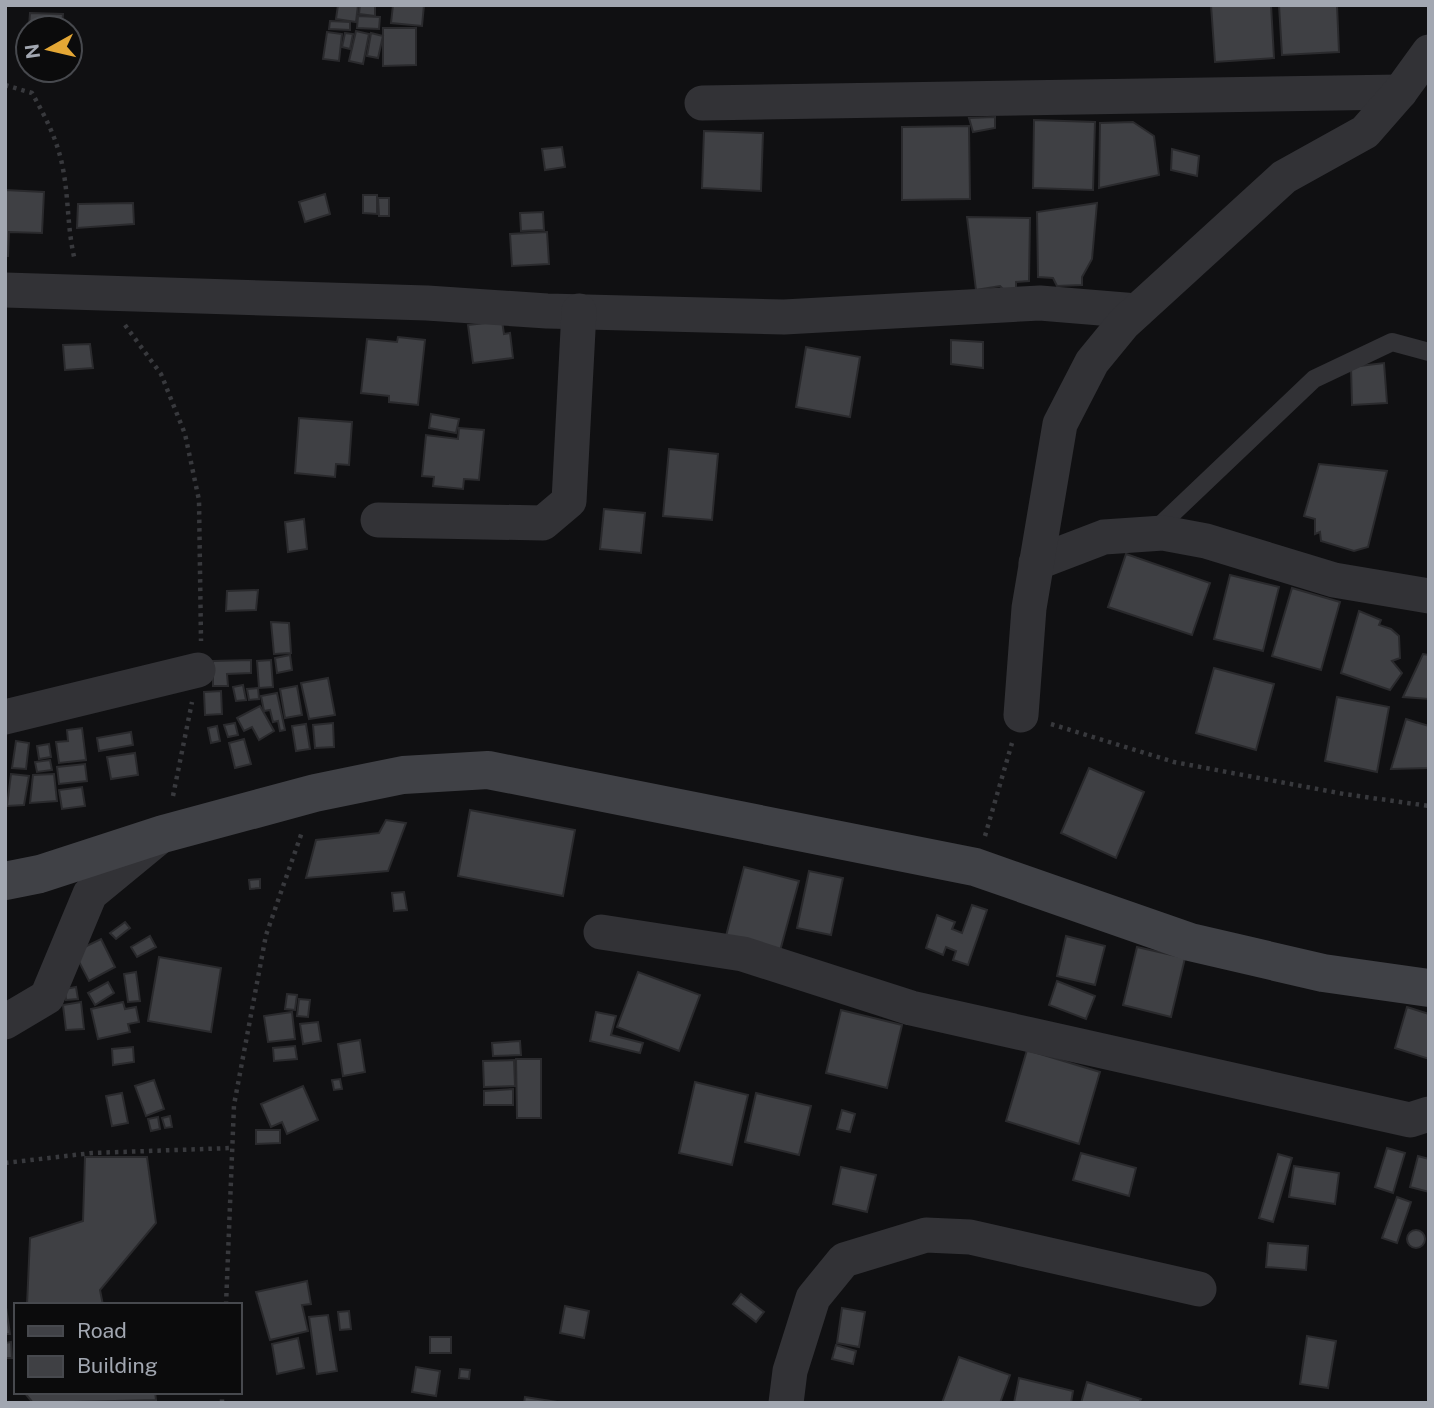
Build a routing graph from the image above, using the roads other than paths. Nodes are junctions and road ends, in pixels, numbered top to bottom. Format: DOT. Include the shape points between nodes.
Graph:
graph roads {
  1 [pos="1429,52"];
  2 [pos="1400,92"];
  3 [pos="702,103"];
  4 [pos="5,290"];
  5 [pos="1137,311"];
  6 [pos="579,312"];
  7 [pos="1429,352"];
  8 [pos="378,520"];
  9 [pos="1151,534"];
  10 [pos="1036,563"];
  11 [pos="1429,596"];
  12 [pos="198,670"];
  13 [pos="1021,715"];
  14 [pos="5,717"];
  15 [pos="163,834"];
  16 [pos="5,881"];
  17 [pos="601,932"];
  18 [pos="1429,988"];
  19 [pos="5,1022"];
  20 [pos="1429,1114"];
  21 [pos="1199,1289"];
  22 [pos="786,1403"];
  1 -- 2 [label="street"];
  2 -- 3 [label="street"];
  2 -- 5 [label="street" via="1365,132 1284,177"];
  4 -- 6 [label="street"];
  5 -- 6 [label="street" via="1040,303 784,317"];
  5 -- 10 [label="street" via="1092,362 1060,424"];
  6 -- 8 [label="street" via="569,501 544,523"];
  7 -- 9 [label="lane" via="1392,342 1314,379"];
  9 -- 10 [label="street" via="1104,537"];
  9 -- 11 [label="street" via="1206,541 1334,580"];
  10 -- 13 [label="street"];
  12 -- 14 [label="street"];
  15 -- 16 [label="main road"];
  15 -- 18 [label="main road" via="315,793 403,775 488,770 975,867 1190,942 1323,973"];
  15 -- 19 [label="street" via="90,894 47,997"];
  17 -- 20 [label="street" via="743,954 911,1008 1126,1058 1410,1120"];
  21 -- 22 [label="street" via="970,1237 926,1235 844,1260 813,1298 790,1371"];
}
